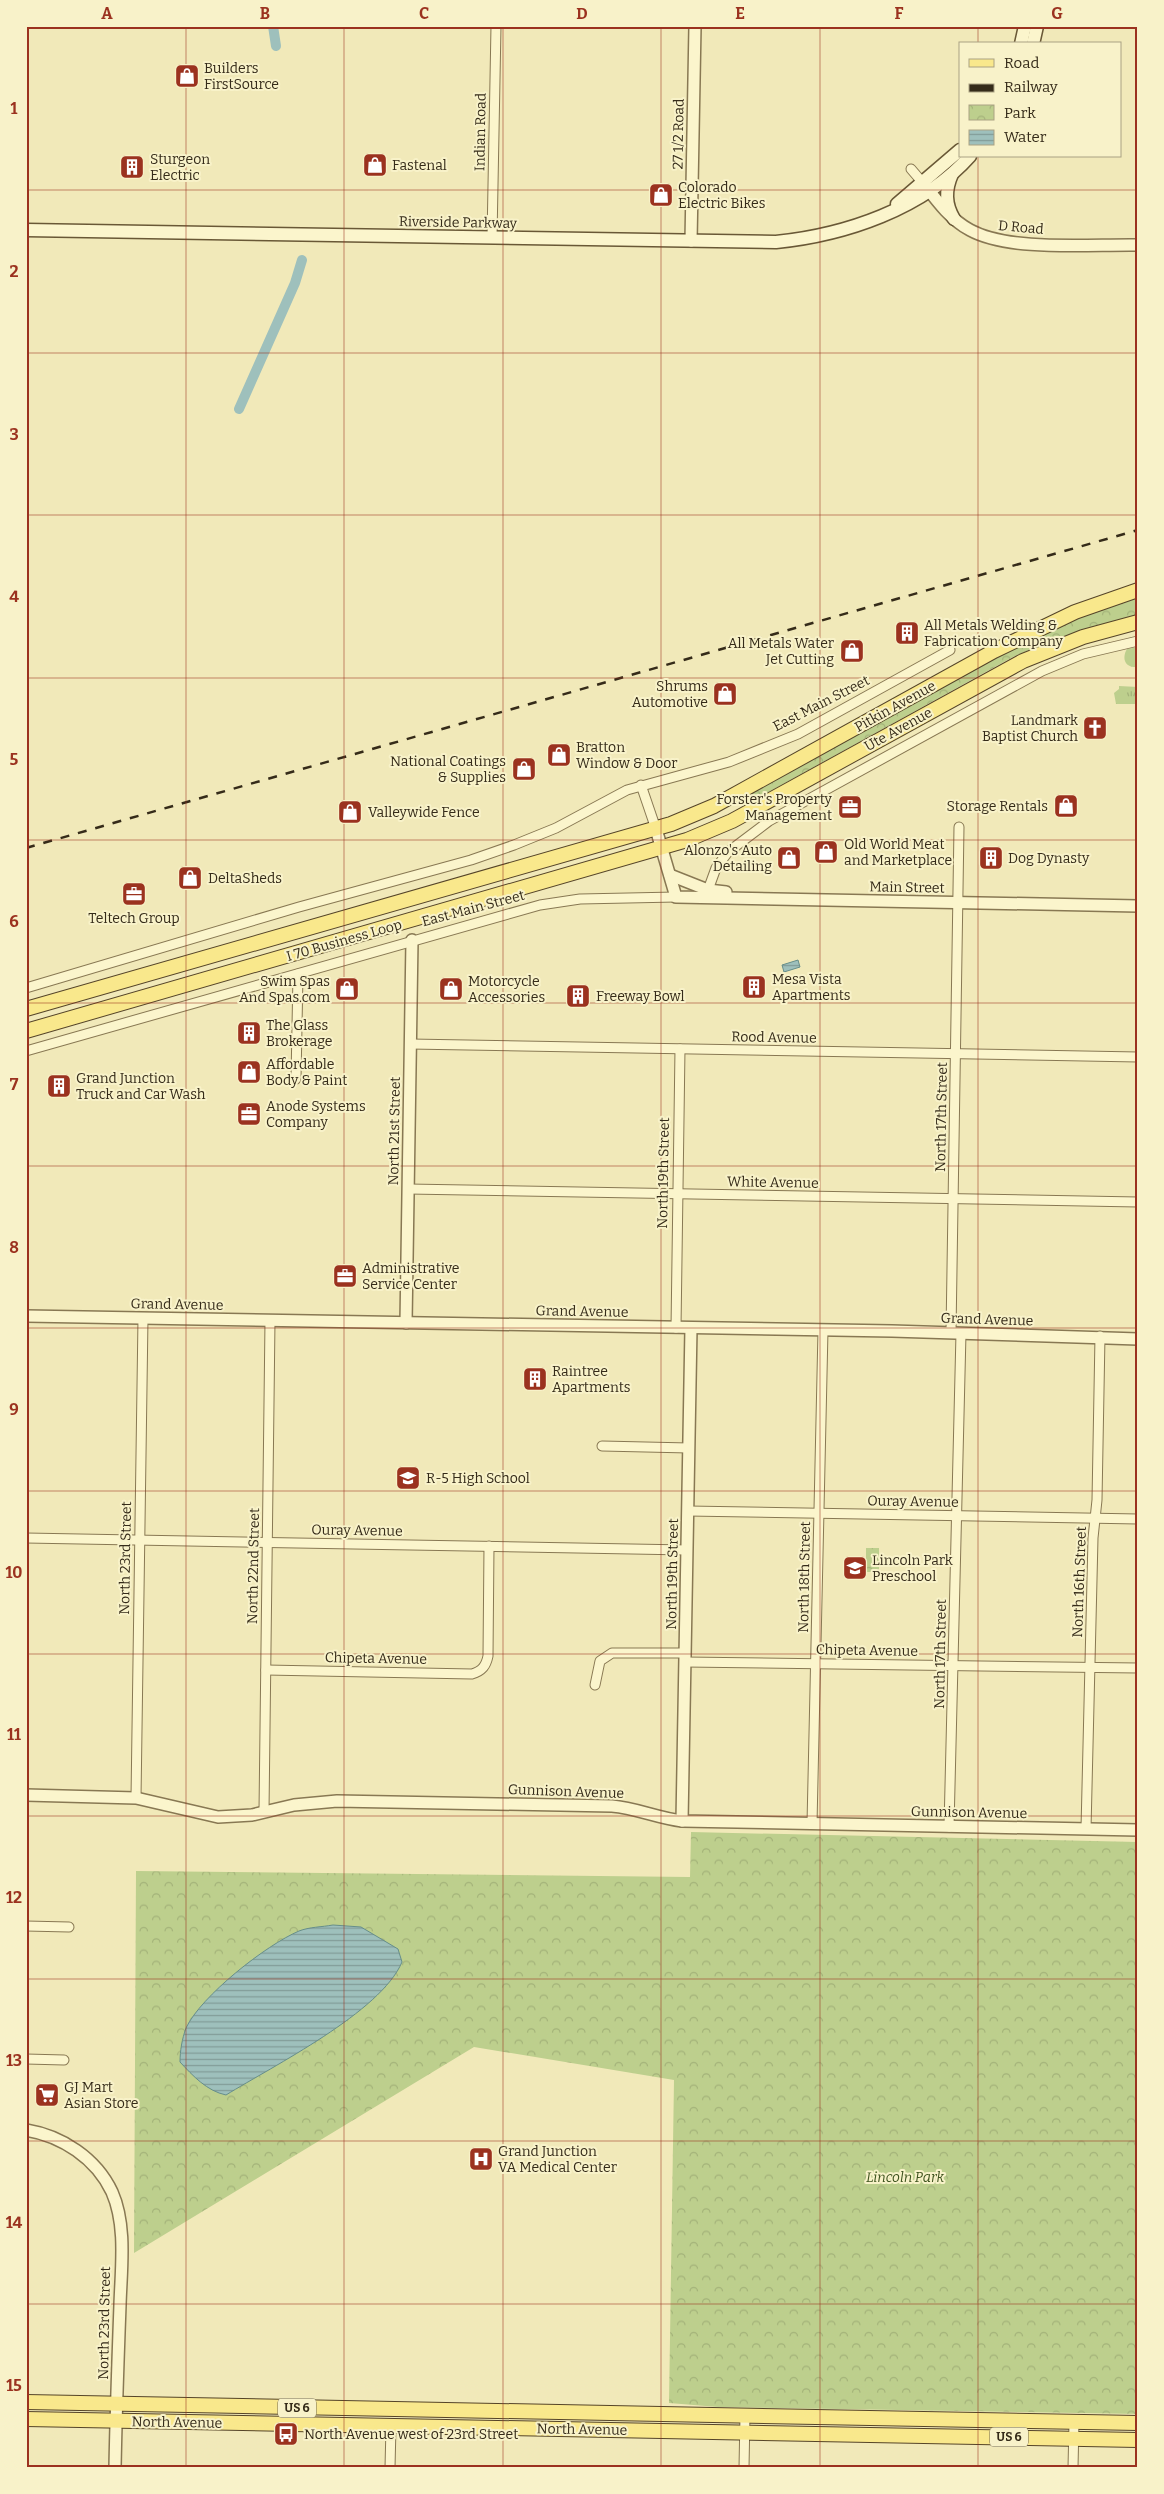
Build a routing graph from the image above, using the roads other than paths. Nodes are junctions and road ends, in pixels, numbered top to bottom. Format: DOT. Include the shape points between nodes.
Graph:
graph roads {
  1 [pos="496,26"];
  2 [pos="695,26"];
  3 [pos="1025,26"];
  4 [pos="1037,26"];
  5 [pos="1021,42"];
  6 [pos="1033,42"];
  7 [pos="959,151"];
  8 [pos="968,158"];
  9 [pos="911,169"];
  10 [pos="952,174"];
  11 [pos="926,188"];
  12 [pos="954,219"];
  13 [pos="26,230"];
  14 [pos="492,238"];
  15 [pos="691,242"];
  16 [pos="1138,245"];
  17 [pos="1138,590"];
  18 [pos="1138,622"];
  19 [pos="1138,641"];
  20 [pos="950,650"];
  21 [pos="641,786"];
  22 [pos="959,827"];
  23 [pos="656,829"];
  24 [pos="663,849"];
  25 [pos="670,875"];
  26 [pos="708,890"];
  27 [pos="676,897"];
  28 [pos="794,900"];
  29 [pos="958,902"];
  30 [pos="1138,906"];
  31 [pos="412,940"];
  32 [pos="298,974"];
  33 [pos="26,988"];
  34 [pos="26,1010"];
  35 [pos="26,1031"];
  36 [pos="410,1044"];
  37 [pos="680,1049"];
  38 [pos="26,1051"];
  39 [pos="955,1054"];
  40 [pos="1138,1057"];
  41 [pos="296,1079"];
  42 [pos="408,1188"];
  43 [pos="678,1194"];
  44 [pos="953,1199"];
  45 [pos="1138,1202"];
  46 [pos="26,1316"];
  47 [pos="143,1318"];
  48 [pos="270,1321"];
  49 [pos="406,1323"];
  50 [pos="676,1328"];
  51 [pos="691,1328"];
  52 [pos="823,1330"];
  53 [pos="956,1333"];
  54 [pos="1100,1336"];
  55 [pos="1138,1339"];
  56 [pos="602,1446"];
  57 [pos="689,1448"];
  58 [pos="688,1511"];
  59 [pos="819,1513"];
  60 [pos="957,1516"];
  61 [pos="1096,1518"];
  62 [pos="1138,1519"];
  63 [pos="26,1538"];
  64 [pos="140,1540"];
  65 [pos="267,1542"];
  66 [pos="489,1546"];
  67 [pos="687,1550"];
  68 [pos="685,1658"];
  69 [pos="816,1664"];
  70 [pos="953,1665"];
  71 [pos="1090,1668"];
  72 [pos="1138,1668"];
  73 [pos="266,1670"];
  74 [pos="595,1685"];
  75 [pos="26,1795"];
  76 [pos="136,1798"];
  77 [pos="264,1811"];
  78 [pos="682,1821"];
  79 [pos="812,1824"];
  80 [pos="949,1826"];
  81 [pos="1086,1829"];
  82 [pos="1138,1830"];
  83 [pos="26,1926"];
  84 [pos="69,1927"];
  85 [pos="26,2059"];
  86 [pos="64,2060"];
  87 [pos="26,2130"];
  88 [pos="26,2402"];
  89 [pos="117,2404"];
  90 [pos="391,2409"];
  91 [pos="445,2410"];
  92 [pos="503,2411"];
  93 [pos="641,2414"];
  94 [pos="707,2415"];
  95 [pos="745,2415"];
  96 [pos="26,2419"];
  97 [pos="944,2419"];
  98 [pos="116,2420"];
  99 [pos="1074,2422"];
  100 [pos="1138,2423"];
  101 [pos="320,2424"];
  102 [pos="391,2426"];
  103 [pos="503,2428"];
  104 [pos="561,2429"];
  105 [pos="655,2431"];
  106 [pos="745,2432"];
  107 [pos="944,2436"];
  108 [pos="1074,2439"];
  109 [pos="1138,2440"];
  110 [pos="115,2468"];
  111 [pos="390,2468"];
  112 [pos="744,2468"];
  113 [pos="1073,2468"];
  1 -- 14 [label="street, Indian Road"];
  2 -- 15 [label="street, 27 1/2 Road"];
  3 -- 5 [label="main road"];
  4 -- 6 [label="main road"];
  7 -- 11 [label="main road, Riverside Parkway"];
  8 -- 10 [label="main road, Riverside Parkway"];
  9 -- 11 [label="street"];
  10 -- 11 [label="main road, Riverside Parkway"];
  10 -- 12 [label="main road" via="946,195"];
  11 -- 12 [label="street, D Road"];
  11 -- 15 [label="main road, Riverside Parkway" via="885,213 843,230 776,242"];
  12 -- 16 [label="street, D Road" via="980,236 1007,243"];
  13 -- 14 [label="main road, Riverside Parkway"];
  14 -- 15 [label="main road, Riverside Parkway"];
  17 -- 23 [label="main road, Pitkin Avenue" via="1075,612 1018,640 714,806"];
  18 -- 24 [label="main road, Ute Avenue" via="1083,637 1023,661 732,821"];
  19 -- 26 [label="street" via="1083,654 1042,672 784,812 728,852 716,868"];
  20 -- 21 [label="street, East Main Street" via="798,734 729,762"];
  21 -- 23 [label="street"];
  21 -- 33 [label="street, East Main Street" via="627,790 556,828 471,860"];
  22 -- 29 [label="street, North 17th Street"];
  23 -- 24 [label="street"];
  23 -- 34 [label="main road, I 70 Business Loop"];
  24 -- 25 [label="street"];
  24 -- 35 [label="main road, I 70 Business Loop"];
  25 -- 26 [label="street"];
  25 -- 27 [label="street"];
  26 -- 28 [label="street"];
  27 -- 28 [label="street, Main Street"];
  27 -- 31 [label="street, East Main Street" via="559,901"];
  28 -- 29 [label="street, Main Street"];
  29 -- 30 [label="street, Main Street"];
  29 -- 39 [label="street, North 17th Street"];
  31 -- 32 [label="street, East Main Street"];
  31 -- 36 [label="street, North 21st Street"];
  32 -- 38 [label="street, East Main Street"];
  32 -- 41 [label="street"];
  36 -- 37 [label="street, Rood Avenue"];
  36 -- 42 [label="street, North 21st Street"];
  37 -- 39 [label="street, Rood Avenue"];
  37 -- 43 [label="street, North 19th Street"];
  39 -- 40 [label="street, Rood Avenue"];
  39 -- 44 [label="street, North 17th Street"];
  42 -- 43 [label="street, White Avenue"];
  42 -- 49 [label="street, North 21st Street"];
  43 -- 44 [label="street, White Avenue"];
  43 -- 50 [label="street, North 19th Street"];
  44 -- 45 [label="street, White Avenue"];
  44 -- 53 [label="street, North 17th Street"];
  46 -- 47 [label="street, Grand Avenue"];
  47 -- 48 [label="street, Grand Avenue"];
  47 -- 64 [label="street, North 23rd Street"];
  48 -- 49 [label="street, Grand Avenue"];
  48 -- 65 [label="street, North 22nd Street"];
  49 -- 50 [label="street, Grand Avenue"];
  50 -- 51 [label="street, Grand Avenue"];
  51 -- 52 [label="street, Grand Avenue"];
  51 -- 57 [label="street, North 19th Street"];
  52 -- 53 [label="street, Grand Avenue"];
  52 -- 59 [label="street, North 18th Street"];
  53 -- 54 [label="street, Grand Avenue"];
  53 -- 60 [label="street, North 17th Street"];
  54 -- 55 [label="street, Grand Avenue"];
  54 -- 61 [label="street, North 16th Street"];
  56 -- 57 [label="street"];
  57 -- 58 [label="street, North 19th Street"];
  58 -- 59 [label="street, Ouray Avenue"];
  58 -- 67 [label="street, North 19th Street"];
  59 -- 60 [label="street, Ouray Avenue"];
  59 -- 69 [label="street, North 18th Street"];
  60 -- 61 [label="street, Ouray Avenue"];
  60 -- 70 [label="street, North 17th Street"];
  61 -- 62 [label="street, Ouray Avenue"];
  61 -- 71 [label="street, North 16th Street"];
  63 -- 64 [label="street, Ouray Avenue"];
  64 -- 65 [label="street, Ouray Avenue"];
  64 -- 76 [label="street, North 23rd Street"];
  65 -- 66 [label="street, Ouray Avenue"];
  65 -- 73 [label="street, North 22nd Street"];
  66 -- 67 [label="street, Ouray Avenue"];
  66 -- 73 [label="street, Chipeta Avenue" via="488,1656 483,1668 472,1674"];
  67 -- 68 [label="street, North 19th Street"];
  68 -- 69 [label="street, Chipeta Avenue"];
  68 -- 74 [label="street, Chipeta Avenue" via="612,1653 600,1661"];
  68 -- 78 [label="street, North 19th Street"];
  69 -- 70 [label="street, Chipeta Avenue"];
  69 -- 79 [label="street, North 18th Street"];
  70 -- 71 [label="street, Chipeta Avenue"];
  70 -- 80 [label="street, North 17th Street"];
  71 -- 72 [label="street, Chipeta Avenue"];
  71 -- 81 [label="street, North 16th Street"];
  73 -- 77 [label="street, North 22nd Street"];
  75 -- 76 [label="street, Gunnison Avenue"];
  76 -- 77 [label="street, Gunnison Avenue" via="209,1816 239,1817"];
  77 -- 78 [label="street, Gunnison Avenue" via="337,1801 602,1806 629,1807"];
  78 -- 79 [label="street, Gunnison Avenue"];
  79 -- 80 [label="street, Gunnison Avenue"];
  80 -- 81 [label="street, Gunnison Avenue"];
  81 -- 82 [label="street, Gunnison Avenue"];
  83 -- 84 [label="street"];
  85 -- 86 [label="street"];
  87 -- 89 [label="street, North 23rd Street" via="73,2148 88,2159 106,2181 116,2205 121,2235"];
  88 -- 89 [label="main road, North Avenue / US 6"];
  89 -- 90 [label="main road, North Avenue / US 6"];
  89 -- 98 [label="street, North 23rd Street"];
  90 -- 91 [label="main road, North Avenue / US 6"];
  90 -- 101 [label="main road" via="376,2419 338,2418"];
  91 -- 92 [label="main road, North Avenue / US 6"];
  91 -- 102 [label="main road" via="436,2418 402,2417"];
  92 -- 93 [label="main road, North Avenue / US 6"];
  92 -- 103 [label="main road"];
  93 -- 94 [label="main road, North Avenue / US 6"];
  93 -- 104 [label="main road" via="627,2423 590,2423"];
  94 -- 95 [label="main road, North Avenue / US 6"];
  94 -- 105 [label="main road" via="686,2422 663,2422"];
  95 -- 97 [label="main road, North Avenue / US 6"];
  95 -- 106 [label="street"];
  96 -- 98 [label="main road, North Avenue / US 6"];
  97 -- 99 [label="main road, North Avenue / US 6"];
  97 -- 107 [label="main road"];
  98 -- 101 [label="main road, North Avenue / US 6"];
  98 -- 110 [label="street, North 23rd Street"];
  99 -- 100 [label="main road, North Avenue / US 6"];
  99 -- 108 [label="street"];
  101 -- 102 [label="main road, North Avenue / US 6"];
  102 -- 103 [label="main road, North Avenue / US 6"];
  102 -- 111 [label="street"];
  103 -- 104 [label="main road, North Avenue / US 6"];
  104 -- 105 [label="main road, North Avenue / US 6"];
  105 -- 106 [label="main road, North Avenue / US 6"];
  106 -- 107 [label="main road, North Avenue / US 6"];
  106 -- 112 [label="street"];
  107 -- 108 [label="main road, North Avenue / US 6"];
  108 -- 109 [label="main road, North Avenue / US 6"];
  108 -- 113 [label="street"];
}
